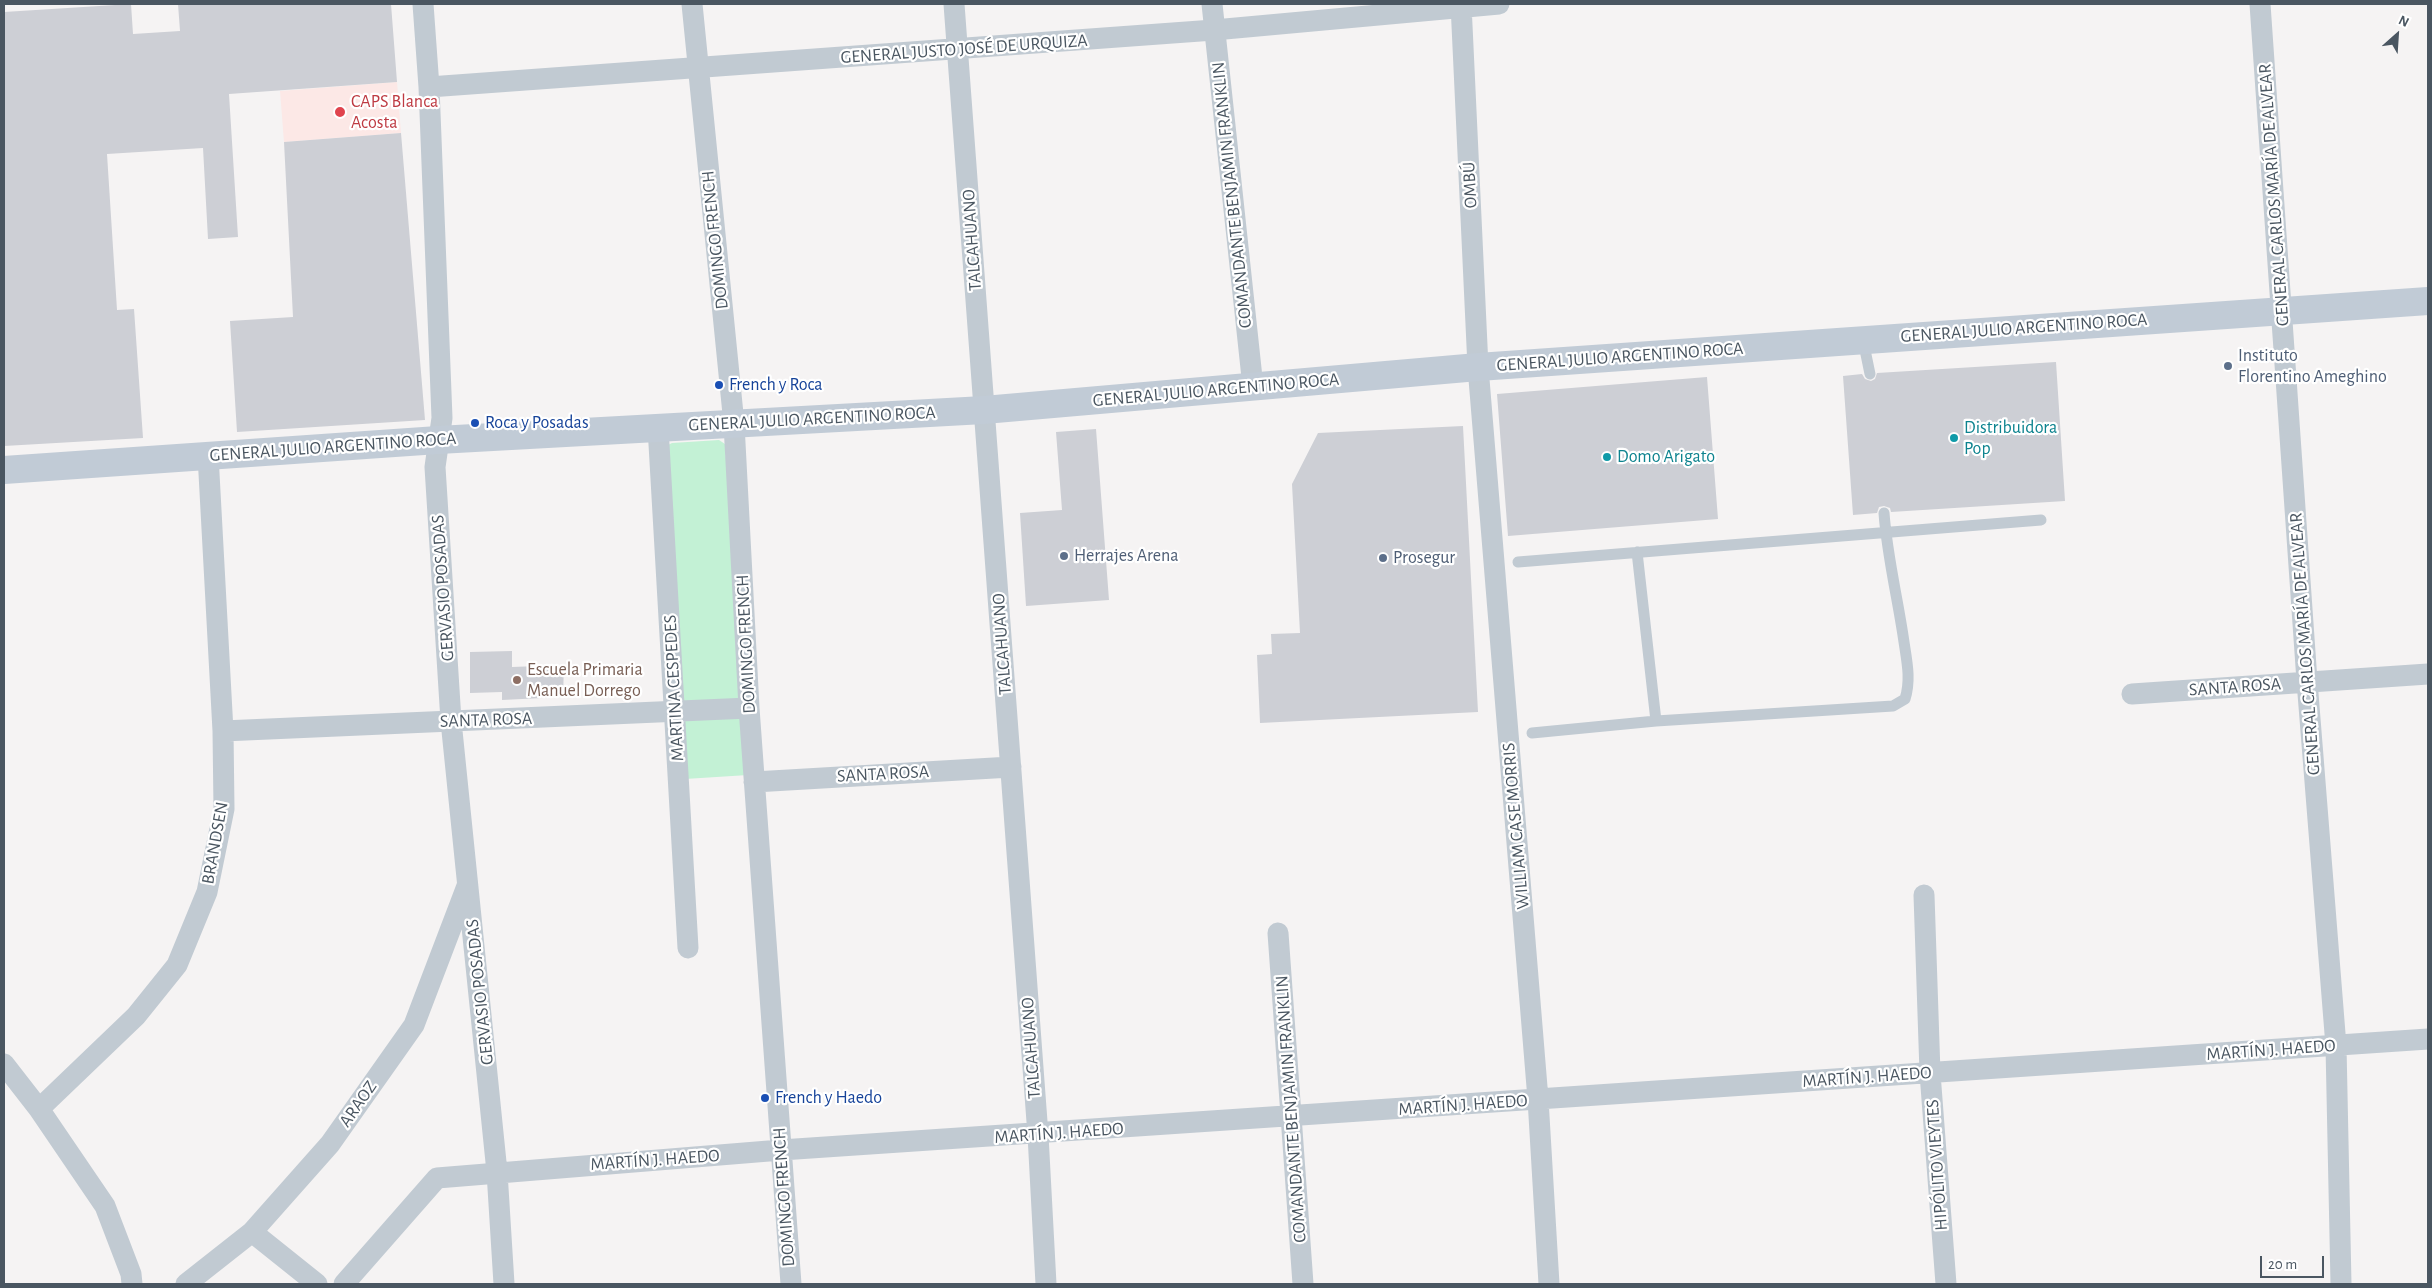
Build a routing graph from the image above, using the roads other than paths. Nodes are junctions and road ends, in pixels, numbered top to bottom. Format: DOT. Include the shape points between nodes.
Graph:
graph roads {
  1 [pos="423,4"];
  2 [pos="692,4"];
  3 [pos="954,4"];
  4 [pos="1212,4"];
  5 [pos="1499,4"];
  6 [pos="2260,4"];
  7 [pos="1461,5"];
  8 [pos="1214,30"];
  9 [pos="958,50"];
  10 [pos="698,67"];
  11 [pos="429,88"];
  12 [pos="2428,301"];
  13 [pos="2282,310"];
  14 [pos="1863,340"];
  15 [pos="1478,367"];
  16 [pos="1870,374"];
  17 [pos="1253,386"];
  18 [pos="984,410"];
  19 [pos="734,424"];
  20 [pos="658,427"];
  21 [pos="438,440"];
  22 [pos="208,455"];
  23 [pos="4,470"];
  24 [pos="1884,513"];
  25 [pos="2041,520"];
  26 [pos="1886,534"];
  27 [pos="1637,552"];
  28 [pos="1518,562"];
  29 [pos="2428,674"];
  30 [pos="2307,681"];
  31 [pos="2132,694"];
  32 [pos="750,708"];
  33 [pos="676,712"];
  34 [pos="1656,720"];
  35 [pos="452,721"];
  36 [pos="223,731"];
  37 [pos="1532,733"];
  38 [pos="1011,767"];
  39 [pos="754,782"];
  40 [pos="468,881"];
  41 [pos="1924,895"];
  42 [pos="1278,934"];
  43 [pos="688,948"];
  44 [pos="2428,1039"];
  45 [pos="2336,1046"];
  46 [pos="4,1064"];
  47 [pos="1930,1073"];
  48 [pos="1538,1099"];
  49 [pos="39,1109"];
  50 [pos="1291,1117"];
  51 [pos="1038,1135"];
  52 [pos="781,1150"];
  53 [pos="497,1172"];
  54 [pos="252,1232"];
  55 [pos="132,1284"];
  56 [pos="186,1284"];
  57 [pos="317,1284"];
  58 [pos="344,1284"];
  59 [pos="504,1284"];
  60 [pos="791,1284"];
  61 [pos="1046,1284"];
  62 [pos="1303,1284"];
  63 [pos="1549,1284"];
  64 [pos="1946,1284"];
  65 [pos="2341,1284"];
  1 -- 11 [label="street, GERVASIO POSADAS"];
  2 -- 10 [label="street, DOMINGO FRENCH"];
  3 -- 9 [label="street, TALCAHUANO"];
  4 -- 8 [label="street, COMANDANTE BENJAMIN FRANKLIN"];
  5 -- 7 [label="street, GENERAL JUSTO JOSÉ DE URQUIZA"];
  6 -- 13 [label="street, GENERAL CARLOS MARÍA DE ALVEAR"];
  7 -- 8 [label="street, GENERAL JUSTO JOSÉ DE URQUIZA"];
  7 -- 15 [label="street, OMBÚ"];
  8 -- 9 [label="street, GENERAL JUSTO JOSÉ DE URQUIZA"];
  8 -- 17 [label="street, COMANDANTE BENJAMIN FRANKLIN"];
  9 -- 10 [label="street, GENERAL JUSTO JOSÉ DE URQUIZA"];
  9 -- 18 [label="street, TALCAHUANO"];
  10 -- 11 [label="street, GENERAL JUSTO JOSÉ DE URQUIZA"];
  10 -- 19 [label="street, DOMINGO FRENCH"];
  11 -- 21 [label="street, GERVASIO POSADAS" via="442,418"];
  12 -- 13 [label="street, GENERAL JULIO ARGENTINO ROCA"];
  13 -- 14 [label="street, GENERAL JULIO ARGENTINO ROCA"];
  13 -- 30 [label="street, GENERAL CARLOS MARÍA DE ALVEAR"];
  14 -- 15 [label="street, GENERAL JULIO ARGENTINO ROCA"];
  14 -- 16 [label="lane"];
  15 -- 17 [label="street, GENERAL JULIO ARGENTINO ROCA"];
  15 -- 48 [label="street, WILLIAM CASE MORRIS"];
  17 -- 18 [label="street, GENERAL JULIO ARGENTINO ROCA"];
  18 -- 19 [label="street, GENERAL JULIO ARGENTINO ROCA"];
  18 -- 38 [label="street, TALCAHUANO"];
  19 -- 20 [label="street, GENERAL JULIO ARGENTINO ROCA"];
  19 -- 32 [label="street, DOMINGO FRENCH"];
  20 -- 21 [label="street, GENERAL JULIO ARGENTINO ROCA"];
  20 -- 33 [label="street, MARTINA CESPEDES"];
  21 -- 22 [label="street, GENERAL JULIO ARGENTINO ROCA"];
  21 -- 35 [label="street, GERVASIO POSADAS" via="435,467"];
  22 -- 23 [label="street, GENERAL JULIO ARGENTINO ROCA"];
  22 -- 36 [label="street, BRANDSEN"];
  24 -- 26 [label="lane"];
  25 -- 26 [label="lane"];
  26 -- 27 [label="lane"];
  26 -- 34 [label="lane" via="1910,683 1905,699 1893,706"];
  27 -- 28 [label="lane"];
  27 -- 34 [label="lane"];
  29 -- 30 [label="street, SANTA ROSA"];
  30 -- 31 [label="street, SANTA ROSA"];
  30 -- 45 [label="street, GENERAL CARLOS MARÍA DE ALVEAR"];
  32 -- 33 [label="street, SANTA ROSA"];
  32 -- 39 [label="street, DOMINGO FRENCH"];
  33 -- 35 [label="street, SANTA ROSA"];
  33 -- 43 [label="street, MARTINA CESPEDES"];
  34 -- 37 [label="lane"];
  35 -- 36 [label="street, SANTA ROSA"];
  35 -- 40 [label="street, GERVASIO POSADAS"];
  36 -- 49 [label="street, BRANDSEN" via="224,808 207,892 177,965 136,1016"];
  38 -- 39 [label="street, SANTA ROSA"];
  38 -- 51 [label="street, TALCAHUANO"];
  39 -- 52 [label="street, DOMINGO FRENCH"];
  40 -- 53 [label="street, GERVASIO POSADAS"];
  40 -- 54 [label="street, ARAOZ" via="414,1025 330,1144"];
  41 -- 47 [label="street, HIPÓLITO VIEYTES"];
  42 -- 50 [label="street, COMANDANTE BENJAMIN FRANKLIN"];
  44 -- 45 [label="street, MARTÍN J. HAEDO"];
  45 -- 47 [label="street, MARTÍN J. HAEDO"];
  45 -- 65 [label="street, GENERAL CARLOS MARÍA DE ALVEAR"];
  46 -- 49 [label="street"];
  47 -- 48 [label="street, MARTÍN J. HAEDO"];
  47 -- 64 [label="street, HIPÓLITO VIEYTES"];
  48 -- 50 [label="street, MARTÍN J. HAEDO"];
  48 -- 63 [label="street, WILLIAM CASE MORRIS"];
  49 -- 55 [label="street" via="105,1206"];
  50 -- 51 [label="street, MARTÍN J. HAEDO"];
  50 -- 62 [label="street, COMANDANTE BENJAMIN FRANKLIN"];
  51 -- 52 [label="street, MARTÍN J. HAEDO"];
  51 -- 61 [label="street, TALCAHUANO"];
  52 -- 53 [label="street, MARTÍN J. HAEDO"];
  52 -- 60 [label="street, DOMINGO FRENCH"];
  53 -- 58 [label="street" via="437,1178"];
  53 -- 59 [label="street, GERVASIO POSADAS"];
  54 -- 56 [label="street, ARAOZ"];
  54 -- 57 [label="street"];
}
